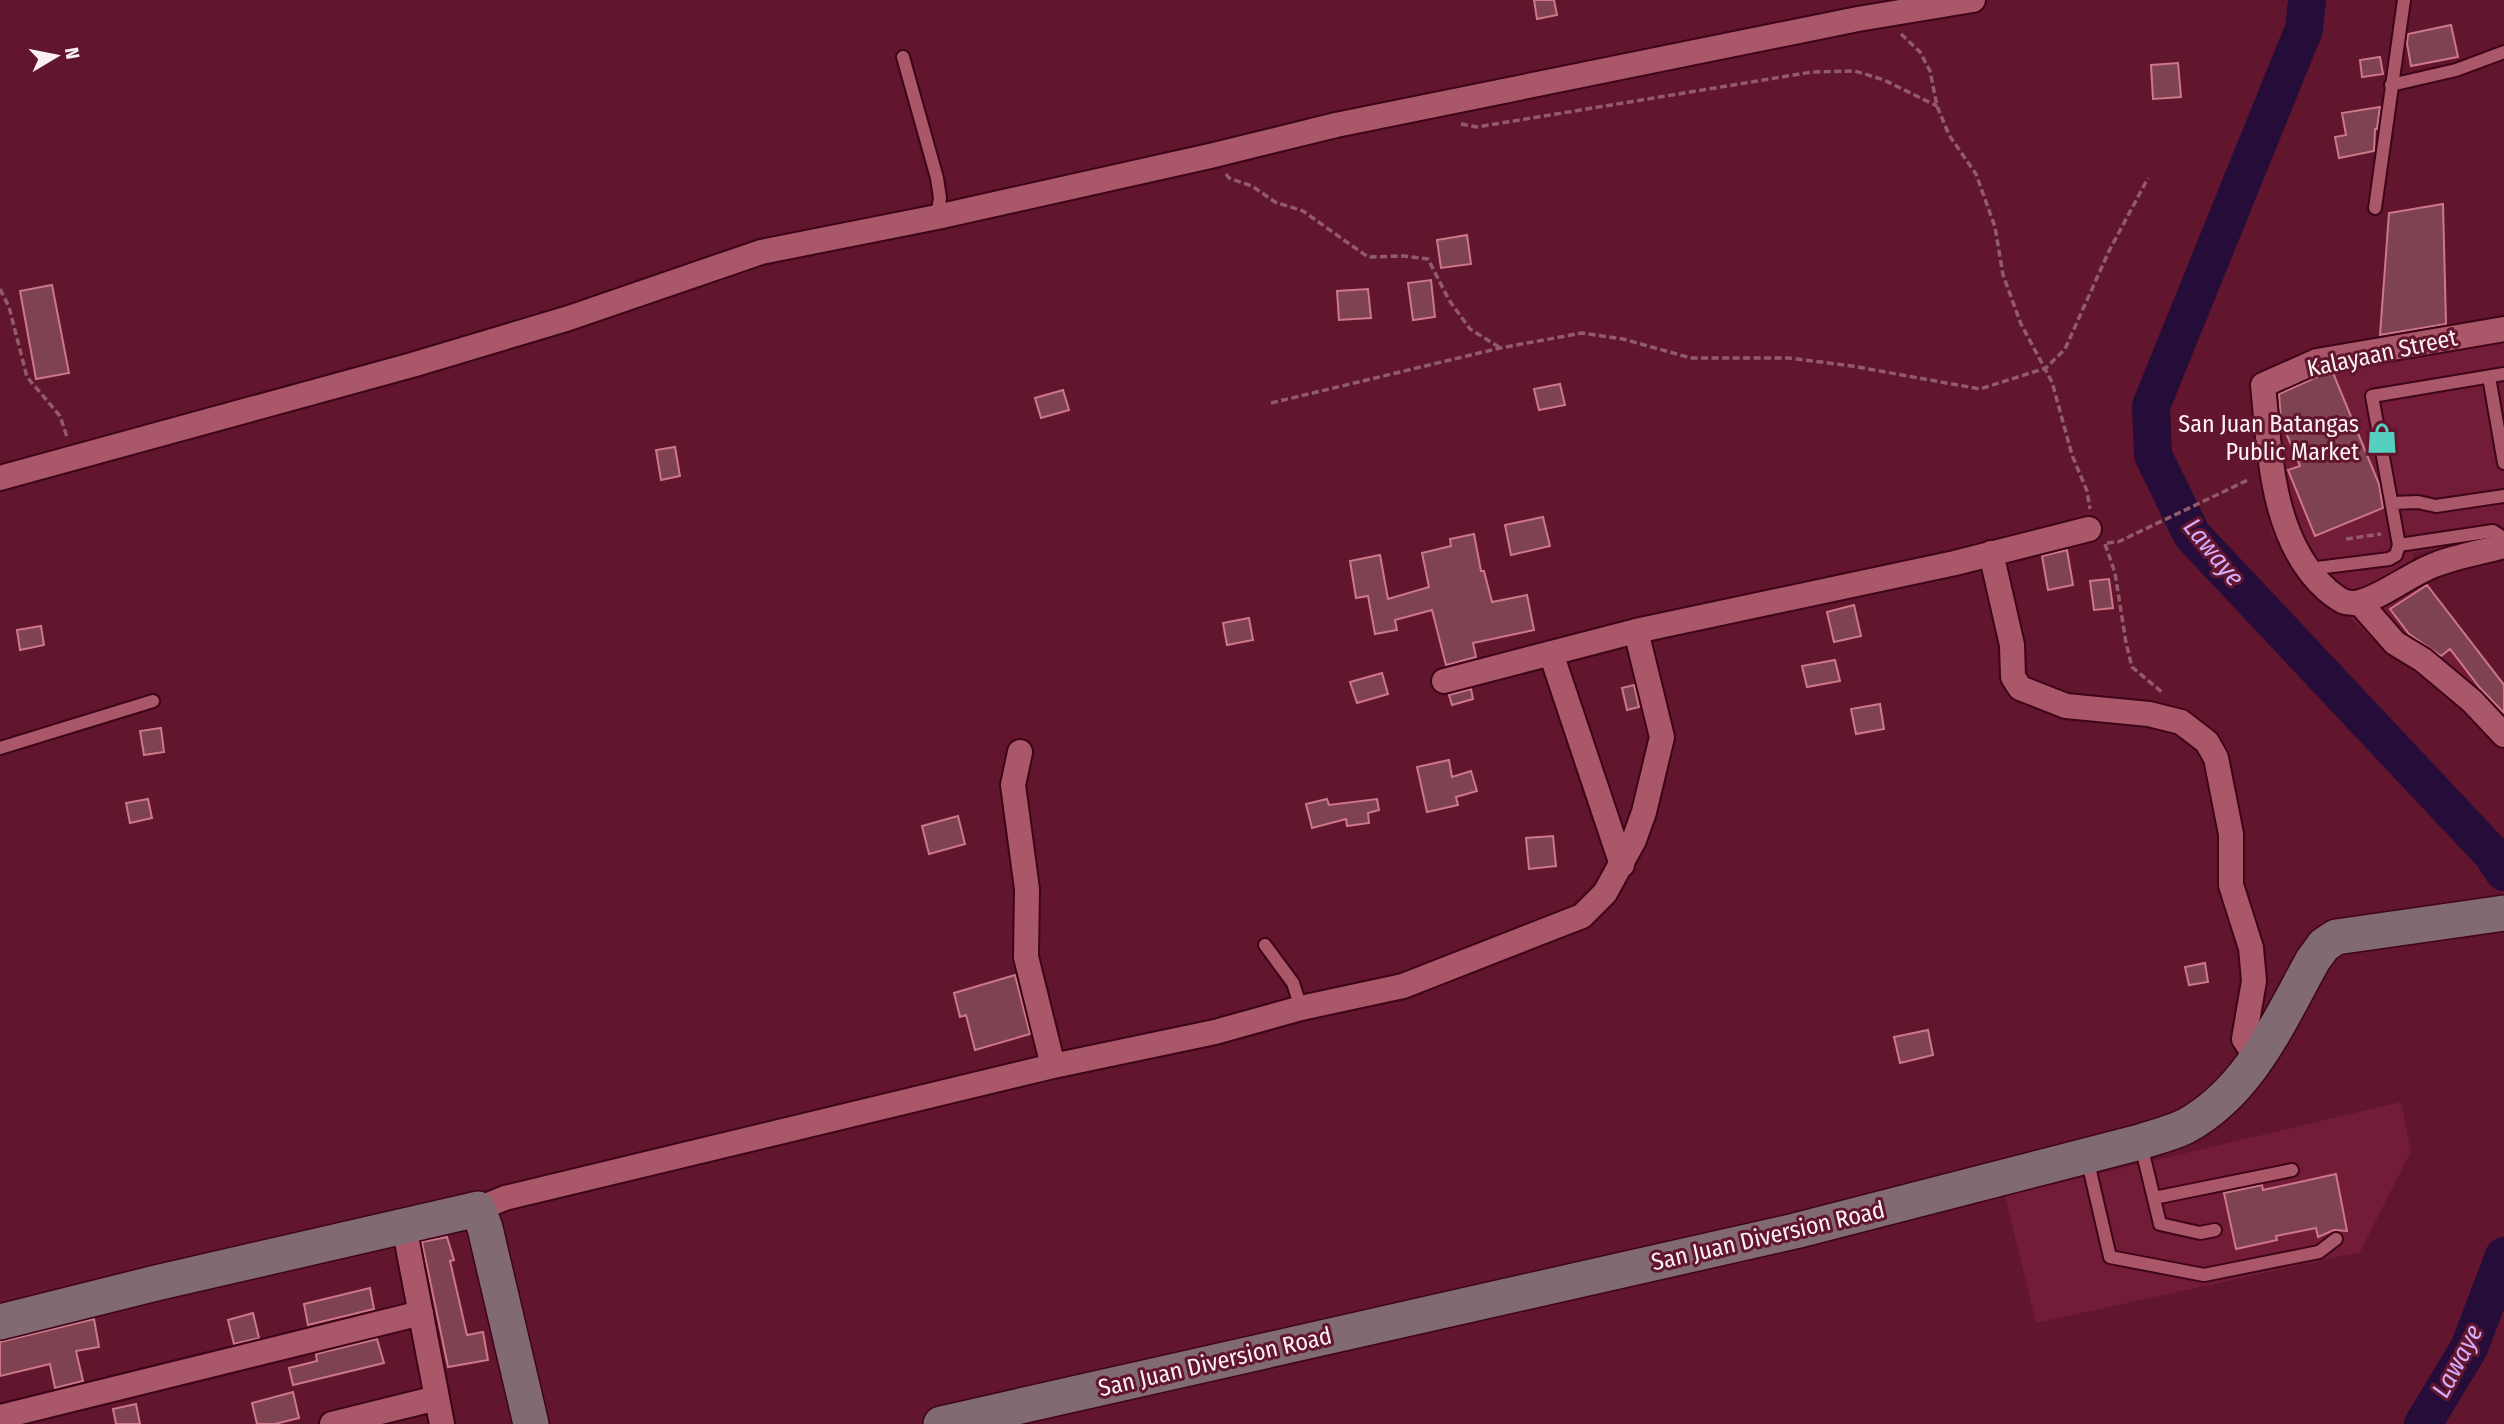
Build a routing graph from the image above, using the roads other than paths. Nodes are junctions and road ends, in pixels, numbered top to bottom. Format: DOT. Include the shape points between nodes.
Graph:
graph roads {
  1 [pos="1973,0"];
  2 [pos="2404,0"];
  3 [pos="1857,10"];
  4 [pos="2504,52"];
  5 [pos="903,57"];
  6 [pos="2391,85"];
  7 [pos="2375,208"];
  8 [pos="937,217"];
  9 [pos="2504,329"];
  10 [pos="2504,374"];
  11 [pos="2489,377"];
  12 [pos="2504,463"];
  13 [pos="0,478"];
  14 [pos="2504,496"];
  15 [pos="2392,503"];
  16 [pos="2089,529"];
  17 [pos="2504,538"];
  18 [pos="2398,539"];
  19 [pos="2504,546"];
  20 [pos="1991,553"];
  21 [pos="2308,569"];
  22 [pos="2350,602"];
  23 [pos="1636,631"];
  24 [pos="1551,653"];
  25 [pos="1444,681"];
  26 [pos="153,701"];
  27 [pos="2504,735"];
  28 [pos="0,748"];
  29 [pos="1020,752"];
  30 [pos="1622,865"];
  31 [pos="2504,913"];
  32 [pos="1265,945"];
  33 [pos="1301,1008"];
  34 [pos="2257,1059"];
  35 [pos="1053,1066"];
  36 [pos="2140,1142"];
  37 [pos="2087,1157"];
  38 [pos="2292,1170"];
  39 [pos="2154,1198"];
  40 [pos="478,1209"];
  41 [pos="404,1226"];
  42 [pos="2215,1230"];
  43 [pos="2336,1239"];
  44 [pos="421,1313"];
  45 [pos="0,1322"];
  46 [pos="437,1398"];
  47 [pos="0,1417"];
  48 [pos="332,1424"];
  49 [pos="442,1424"];
  50 [pos="531,1424"];
  51 [pos="941,1424"];
  1 -- 3 [label="street"];
  2 -- 6 [label="lane"];
  3 -- 8 [label="street"];
  4 -- 6 [label="lane" via="2456,70"];
  5 -- 8 [label="lane" via="937,178"];
  6 -- 7 [label="lane"];
  8 -- 13 [label="street" via="761,252 569,318 425,361"];
  9 -- 21 [label="street, Kalayaan Street" via="2317,361 2263,385 2272,469 2286,527"];
  10 -- 11 [label="lane"];
  11 -- 12 [label="lane"];
  11 -- 15 [label="lane" via="2372,396"];
  14 -- 15 [label="lane" via="2435,506"];
  15 -- 18 [label="lane"];
  16 -- 20 [label="street"];
  17 -- 18 [label="lane" via="2493,531"];
  18 -- 21 [label="lane" via="2396,555 2389,559"];
  19 -- 22 [label="street" via="2436,564"];
  20 -- 23 [label="street"];
  20 -- 34 [label="street" via="2012,645 2013,677 2020,688 2066,706 2182,722 2207,743 2216,758 2231,834 2231,885 2251,948 2254,981 2244,1039"];
  21 -- 22 [label="street" via="2322,585"];
  22 -- 27 [label="street" via="2472,701"];
  23 -- 24 [label="street"];
  23 -- 30 [label="street" via="1662,737 1644,812"];
  24 -- 25 [label="street"];
  24 -- 30 [label="street"];
  26 -- 28 [label="lane"];
  29 -- 35 [label="street" via="1013,785 1027,889 1026,957"];
  30 -- 33 [label="street" via="1605,893 1582,916 1403,986"];
  31 -- 34 [label="street, San Juan Diversion Road" via="2336,937 2324,945"];
  32 -- 33 [label="lane" via="1293,983"];
  33 -- 35 [label="street" via="1215,1032"];
  34 -- 36 [label="street, San Juan Diversion Road" via="2219,1104 2184,1127"];
  35 -- 40 [label="street" via="505,1198"];
  36 -- 37 [label="street, San Juan Diversion Road"];
  36 -- 39 [label="lane"];
  37 -- 43 [label="lane" via="2110,1257 2204,1275 2319,1252"];
  37 -- 51 [label="street, San Juan Diversion Road" via="1795,1231"];
  38 -- 39 [label="lane"];
  39 -- 42 [label="lane" via="2160,1224 2200,1233"];
  40 -- 41 [label="street"];
  40 -- 50 [label="street"];
  41 -- 44 [label="street"];
  41 -- 45 [label="street"];
  44 -- 46 [label="street"];
  44 -- 47 [label="street"];
  46 -- 48 [label="street"];
  46 -- 49 [label="street"];
}
